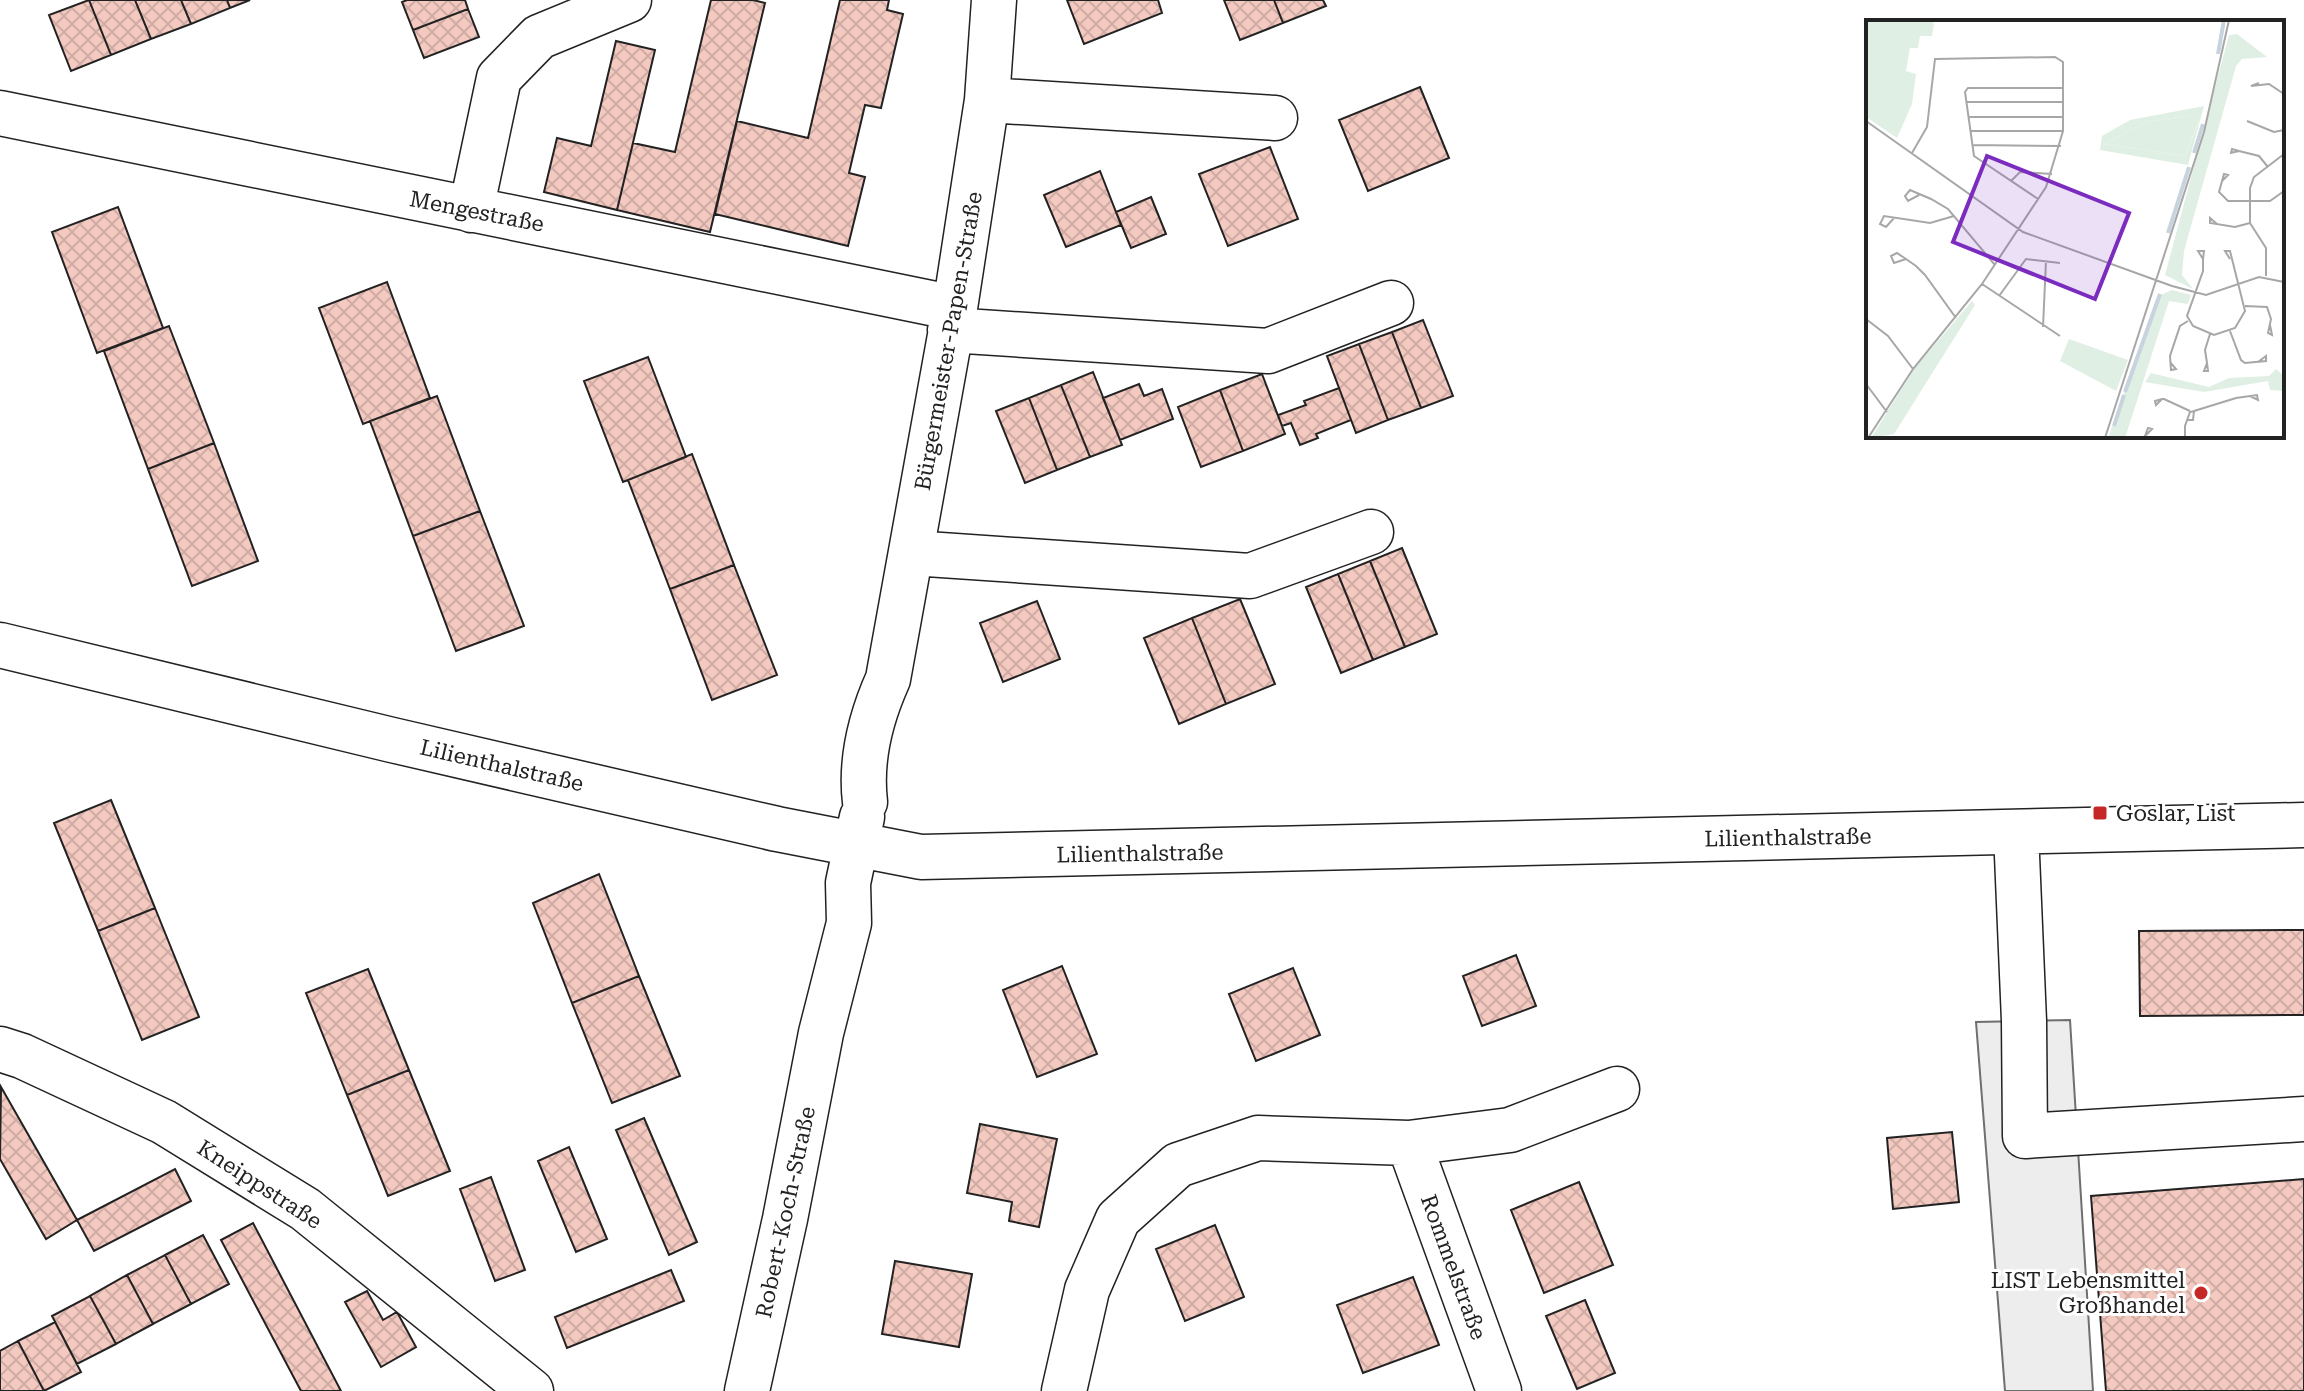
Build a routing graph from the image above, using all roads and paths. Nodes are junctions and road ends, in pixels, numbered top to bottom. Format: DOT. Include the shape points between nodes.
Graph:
graph roads {
  1 [pos="629,0"];
  2 [pos="994,0"];
  3 [pos="987,100"];
  4 [pos="0,113"];
  5 [pos="1275,118"];
  6 [pos="471,210"];
  7 [pos="1391,303"];
  8 [pos="952,319"];
  9 [pos="1371,532"];
  10 [pos="912,553"];
  11 [pos="0,645"];
  12 [pos="2304,825"];
  13 [pos="2016,832"];
  14 [pos="856,842"];
  15 [pos="0,1049"];
  16 [pos="1617,1089"];
  17 [pos="2304,1119"];
  18 [pos="1409,1143"];
  19 [pos="531,1391"];
  20 [pos="747,1391"];
  21 [pos="1064,1391"];
  22 [pos="1499,1391"];
  1 -- 6 [label="street" via="539,37 499,78"];
  2 -- 3 [label="street, Bürgermeister-Papen-Straße"];
  3 -- 5 [label="street"];
  3 -- 8 [label="street, Bürgermeister-Papen-Straße"];
  4 -- 6 [label="street, Mengestraße"];
  6 -- 8 [label="street, Mengestraße"];
  7 -- 8 [label="street, Mengestraße" via="1268,351"];
  8 -- 10 [label="street, Bürgermeister-Papen-Straße"];
  9 -- 10 [label="street" via="1250,576"];
  10 -- 14 [label="street, Bürgermeister-Papen-Straße" via="888,679 890,713"];
  11 -- 14 [label="street, Lilienthalstraße" via="777,829"];
  12 -- 13 [label="street, Lilienthalstraße"];
  13 -- 14 [label="street, Lilienthalstraße" via="958,858 921,857"];
  13 -- 17 [label="street" via="2025,1136"];
  14 -- 20 [label="street, Robert-Koch-Straße" via="836,901 818,986 821,1033"];
  15 -- 19 [label="street, Kneippstraße" via="164,1122 305,1209"];
  16 -- 18 [label="street" via="1510,1130"];
  18 -- 21 [label="street" via="1258,1138 1178,1165 1118,1219 1087,1290"];
  18 -- 22 [label="street, Rommelstraße"];
}
